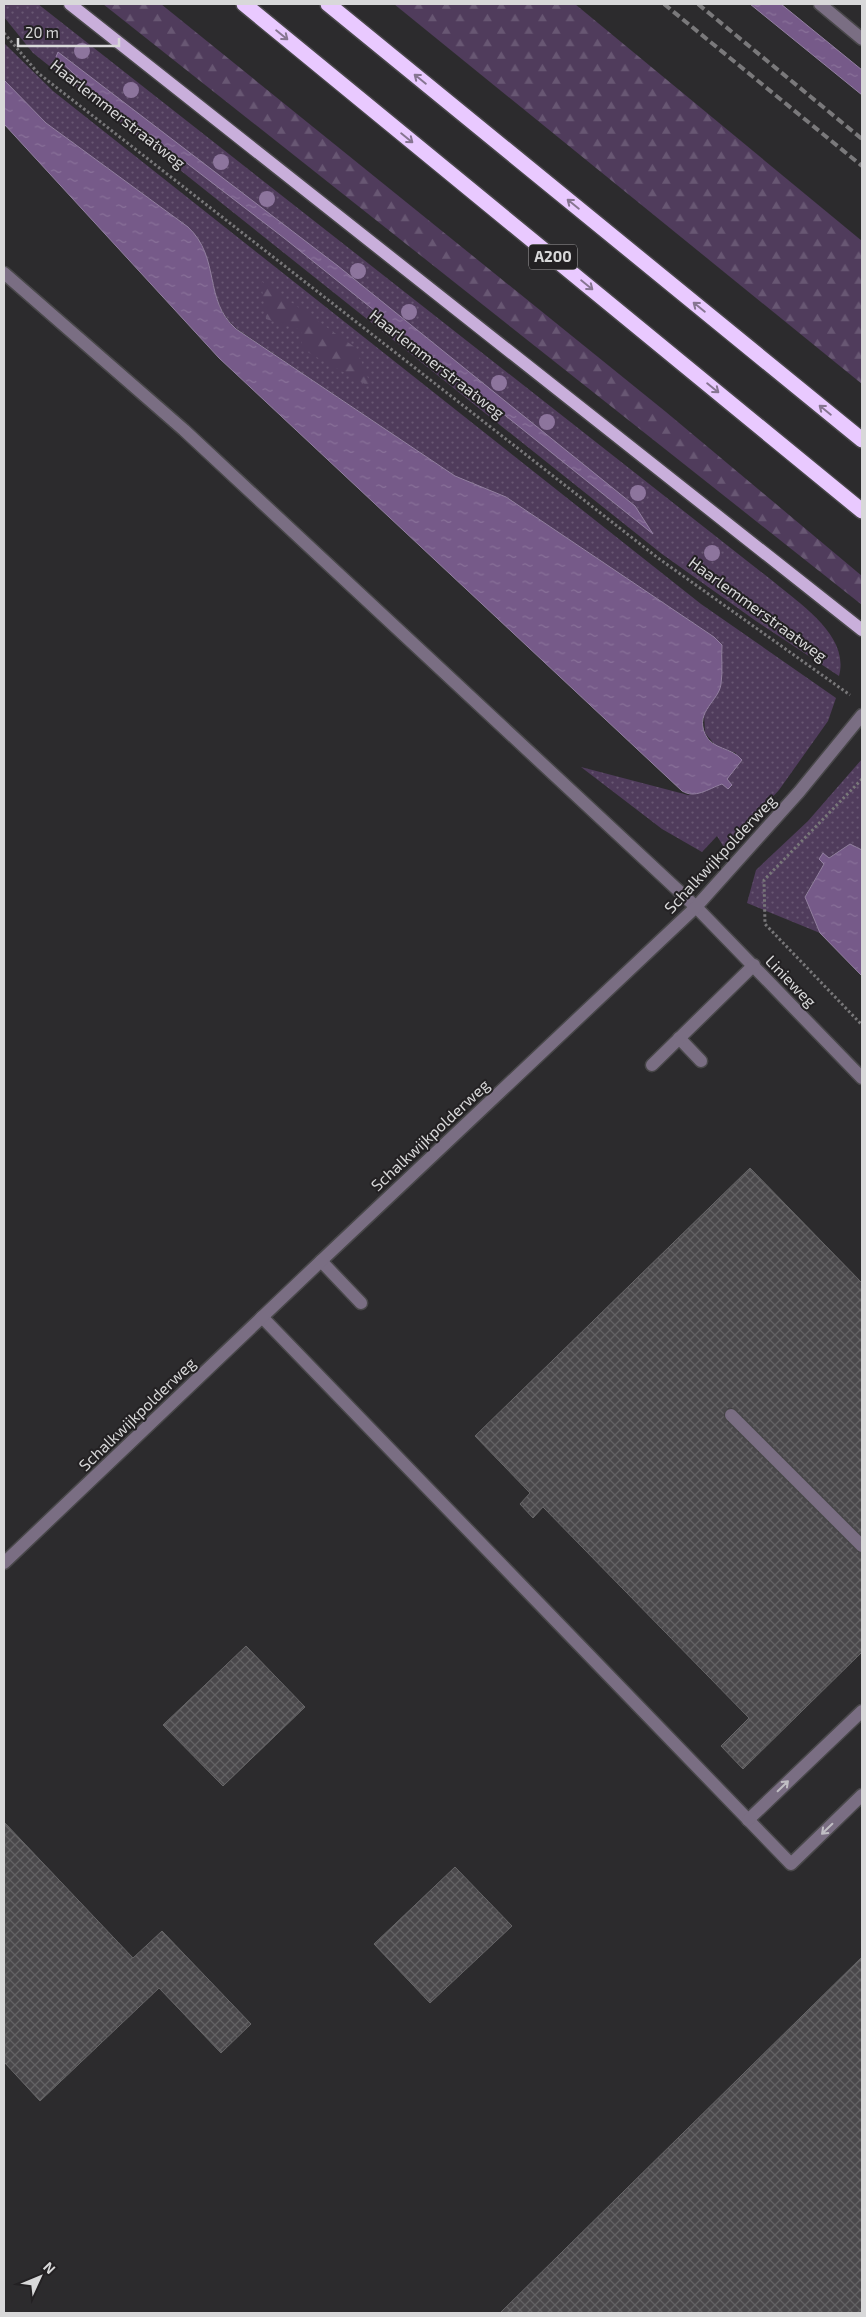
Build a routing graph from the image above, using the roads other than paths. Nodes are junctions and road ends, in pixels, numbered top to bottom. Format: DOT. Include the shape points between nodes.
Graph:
graph roads {
  1 [pos="70,4"];
  2 [pos="244,4"];
  3 [pos="328,4"];
  4 [pos="820,4"];
  5 [pos="862,39"];
  6 [pos="4,273"];
  7 [pos="862,440"];
  8 [pos="862,511"];
  9 [pos="862,630"];
  10 [pos="862,715"];
  11 [pos="696,907"];
  12 [pos="754,965"];
  13 [pos="679,1038"];
  14 [pos="701,1061"];
  15 [pos="652,1065"];
  16 [pos="862,1078"];
  17 [pos="321,1261"];
  18 [pos="361,1303"];
  19 [pos="262,1317"];
  20 [pos="732,1414"];
  21 [pos="862,1546"];
  22 [pos="4,1563"];
  23 [pos="862,1711"];
  24 [pos="862,1795"];
  25 [pos="748,1820"];
  1 -- 9 [label="main road"];
  2 -- 8 [label="highway, A200, one-way"];
  7 -- 3 [label="highway, one-way"];
  4 -- 5 [label="street"];
  6 -- 11 [label="street, Linieweg" via="192,437"];
  10 -- 11 [label="street, Schalkwijkpolderweg" via="799,792"];
  11 -- 12 [label="street, Linieweg"];
  11 -- 17 [label="street, Schalkwijkpolderweg"];
  12 -- 13 [label="street"];
  12 -- 16 [label="street, Linieweg"];
  13 -- 14 [label="street"];
  13 -- 15 [label="street"];
  17 -- 18 [label="street"];
  17 -- 19 [label="street, Schalkwijkpolderweg"];
  19 -- 22 [label="street, Schalkwijkpolderweg"];
  19 -- 25 [label="street"];
  20 -- 21 [label="street"];
  25 -- 23 [label="street, one-way"];
  24 -- 25 [label="street, one-way" via="791,1864"];
}
